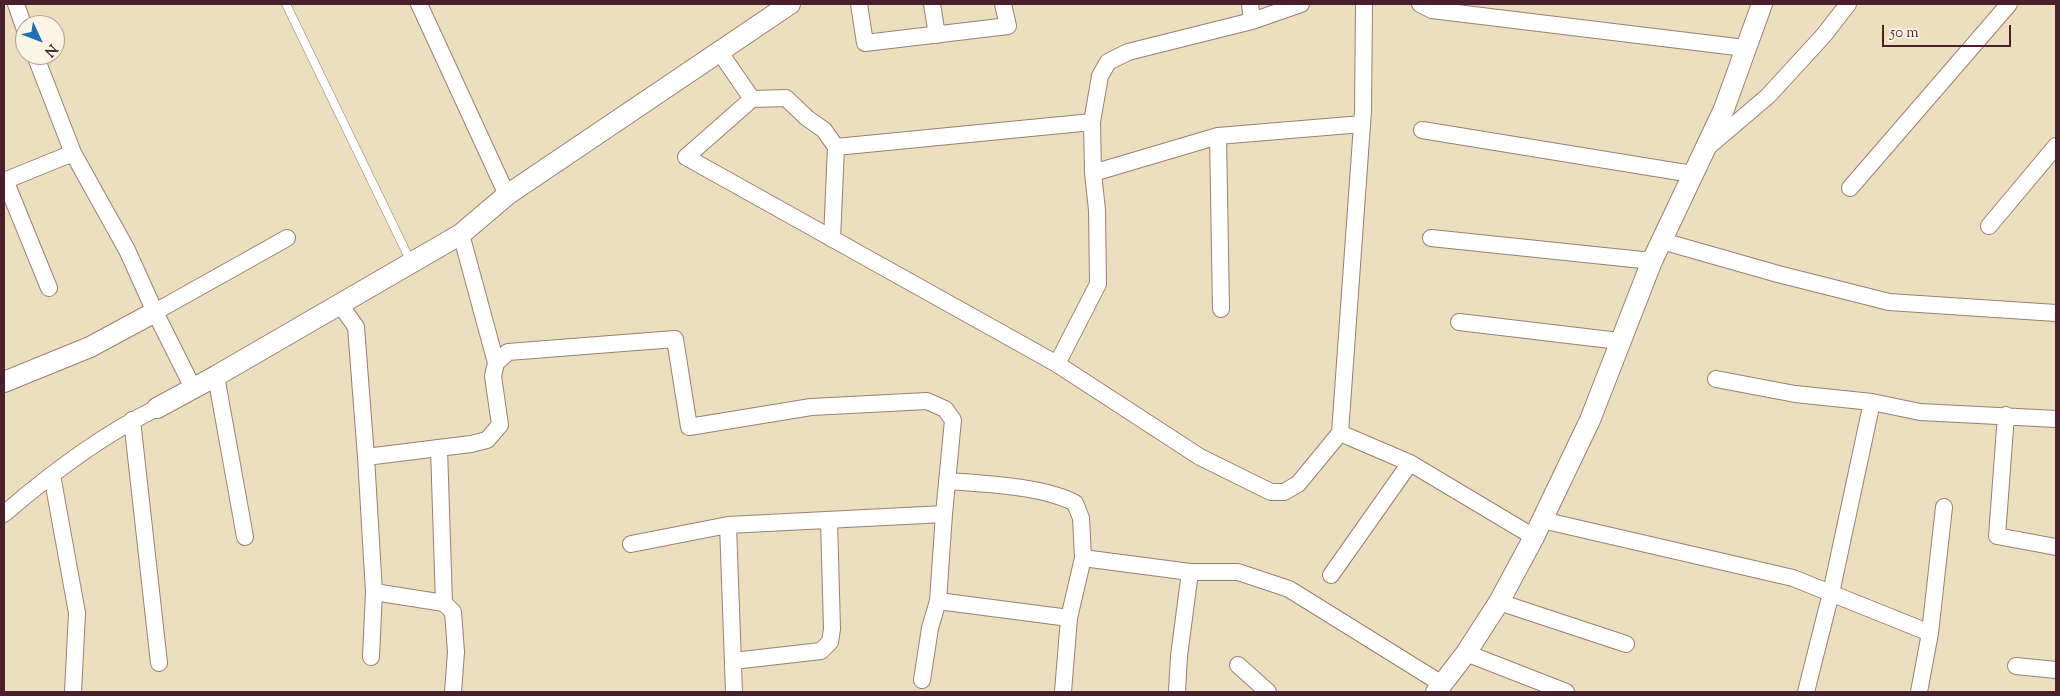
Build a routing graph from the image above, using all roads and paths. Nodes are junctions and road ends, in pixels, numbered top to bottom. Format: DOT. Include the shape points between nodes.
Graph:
graph roads {
  1 [pos="286,4"];
  2 [pos="419,4"];
  3 [pos="790,4"];
  4 [pos="859,4"];
  5 [pos="932,4"];
  6 [pos="1003,4"];
  7 [pos="1250,4"];
  8 [pos="1301,4"];
  9 [pos="1364,4"];
  10 [pos="1420,4"];
  11 [pos="1762,4"];
  12 [pos="1848,4"];
  13 [pos="2009,4"];
  14 [pos="1252,21"];
  15 [pos="937,35"];
  16 [pos="1745,48"];
  17 [pos="719,51"];
  18 [pos="39,65"];
  19 [pos="752,99"];
  20 [pos="1092,122"];
  21 [pos="1362,124"];
  22 [pos="1422,130"];
  23 [pos="1218,136"];
  24 [pos="2056,146"];
  25 [pos="836,147"];
  26 [pos="1704,151"];
  27 [pos="73,153"];
  28 [pos="1093,174"];
  29 [pos="1692,174"];
  30 [pos="5,180"];
  31 [pos="1850,188"];
  32 [pos="507,195"];
  33 [pos="1989,226"];
  34 [pos="461,234"];
  35 [pos="287,238"];
  36 [pos="1431,238"];
  37 [pos="832,239"];
  38 [pos="1662,241"];
  39 [pos="1652,261"];
  40 [pos="411,262"];
  41 [pos="49,288"];
  42 [pos="339,303"];
  43 [pos="1221,309"];
  44 [pos="155,312"];
  45 [pos="2056,313"];
  46 [pos="1459,322"];
  47 [pos="1619,341"];
  48 [pos="496,363"];
  49 [pos="1057,364"];
  50 [pos="216,376"];
  51 [pos="1716,379"];
  52 [pos="4,382"];
  53 [pos="193,388"];
  54 [pos="1872,402"];
  55 [pos="157,408"];
  56 [pos="2006,415"];
  57 [pos="132,420"];
  58 [pos="2056,420"];
  59 [pos="1340,433"];
  60 [pos="438,448"];
  61 [pos="366,456"];
  62 [pos="1410,463"];
  63 [pos="52,475"];
  64 [pos="948,481"];
  65 [pos="1944,507"];
  66 [pos="4,514"];
  67 [pos="944,514"];
  68 [pos="829,520"];
  69 [pos="728,525"];
  70 [pos="1538,528"];
  71 [pos="245,537"];
  72 [pos="632,544"];
  73 [pos="2056,547"];
  74 [pos="1083,558"];
  75 [pos="1190,572"];
  76 [pos="1331,576"];
  77 [pos="374,592"];
  78 [pos="1831,593"];
  79 [pos="938,601"];
  80 [pos="1499,602"];
  81 [pos="444,603"];
  82 [pos="1070,618"];
  83 [pos="1930,633"];
  84 [pos="1626,644"];
  85 [pos="1466,653"];
  86 [pos="371,657"];
  87 [pos="733,661"];
  88 [pos="159,663"];
  89 [pos="1238,665"];
  90 [pos="2016,666"];
  91 [pos="2056,670"];
  92 [pos="922,680"];
  93 [pos="1439,688"];
  94 [pos="73,692"];
  95 [pos="453,692"];
  96 [pos="734,692"];
  97 [pos="1063,692"];
  98 [pos="1177,692"];
  99 [pos="1268,692"];
  100 [pos="1566,692"];
  101 [pos="1806,692"];
  102 [pos="1919,692"];
  1 -- 40 [label="lane"];
  2 -- 32 [label="street"];
  3 -- 17 [label="street"];
  4 -- 15 [label="street" via="865,43"];
  5 -- 15 [label="street"];
  6 -- 15 [label="street" via="1008,26"];
  7 -- 14 [label="street"];
  8 -- 14 [label="street"];
  9 -- 21 [label="street"];
  10 -- 16 [label="street" via="1432,10"];
  11 -- 16 [label="street"];
  12 -- 26 [label="street" via="1768,96"];
  13 -- 31 [label="street"];
  14 -- 20 [label="street" via="1128,52 1108,62 1100,76"];
  16 -- 26 [label="street" via="1724,110"];
  17 -- 19 [label="street"];
  17 -- 32 [label="street"];
  18 -- 27 [label="street"];
  19 -- 25 [label="street" via="786,98 824,130"];
  19 -- 37 [label="street" via="686,157"];
  20 -- 25 [label="street"];
  20 -- 28 [label="street"];
  21 -- 23 [label="street"];
  21 -- 59 [label="street"];
  22 -- 29 [label="street"];
  23 -- 28 [label="street"];
  23 -- 43 [label="street"];
  24 -- 33 [label="street"];
  25 -- 37 [label="street"];
  26 -- 29 [label="street"];
  27 -- 30 [label="street"];
  27 -- 44 [label="street" via="128,250"];
  28 -- 49 [label="street" via="1098,284"];
  29 -- 38 [label="street"];
  30 -- 41 [label="street"];
  32 -- 34 [label="street"];
  34 -- 40 [label="street"];
  34 -- 48 [label="street"];
  35 -- 44 [label="street"];
  36 -- 39 [label="street"];
  37 -- 49 [label="street"];
  38 -- 39 [label="street"];
  38 -- 45 [label="street" via="1889,302"];
  39 -- 47 [label="street"];
  40 -- 42 [label="street"];
  42 -- 50 [label="street"];
  42 -- 61 [label="street" via="356,327"];
  44 -- 52 [label="street" via="90,346"];
  44 -- 53 [label="street"];
  46 -- 47 [label="street"];
  47 -- 70 [label="street" via="1590,420"];
  48 -- 60 [label="street" via="493,376 500,425 487,440"];
  48 -- 64 [label="street" via="508,352 675,339 689,427 811,407 927,401 945,409 953,420"];
  49 -- 59 [label="street" via="1200,457 1271,492 1284,492 1298,484"];
  50 -- 53 [label="street"];
  50 -- 71 [label="street"];
  51 -- 54 [label="street" via="1795,394"];
  53 -- 55 [label="street"];
  54 -- 56 [label="street" via="1920,412"];
  54 -- 78 [label="street"];
  55 -- 57 [label="street"];
  56 -- 58 [label="street"];
  56 -- 73 [label="street" via="1997,536"];
  57 -- 63 [label="street"];
  57 -- 88 [label="street"];
  59 -- 62 [label="street"];
  60 -- 61 [label="street"];
  60 -- 81 [label="street"];
  61 -- 77 [label="street"];
  62 -- 70 [label="street"];
  62 -- 76 [label="street"];
  63 -- 66 [label="street"];
  63 -- 94 [label="street" via="77,612"];
  64 -- 67 [label="street"];
  64 -- 74 [label="street" via="1059,495 1075,503 1081,518"];
  65 -- 83 [label="street"];
  67 -- 68 [label="street"];
  67 -- 79 [label="street"];
  68 -- 69 [label="street"];
  68 -- 87 [label="street" via="830,642 821,651"];
  69 -- 72 [label="street"];
  69 -- 87 [label="street"];
  70 -- 78 [label="street" via="1793,578"];
  70 -- 80 [label="street"];
  74 -- 75 [label="street"];
  74 -- 82 [label="street"];
  75 -- 93 [label="street" via="1238,572 1289,589"];
  75 -- 98 [label="street"];
  77 -- 81 [label="street"];
  77 -- 86 [label="street"];
  78 -- 83 [label="street"];
  78 -- 101 [label="street"];
  79 -- 82 [label="street"];
  79 -- 92 [label="street"];
  80 -- 84 [label="street"];
  80 -- 85 [label="street"];
  81 -- 95 [label="street" via="454,612"];
  82 -- 97 [label="street"];
  83 -- 102 [label="street"];
  85 -- 93 [label="street"];
  85 -- 100 [label="street"];
  87 -- 96 [label="street"];
  89 -- 99 [label="street"];
  90 -- 91 [label="street"];
}
